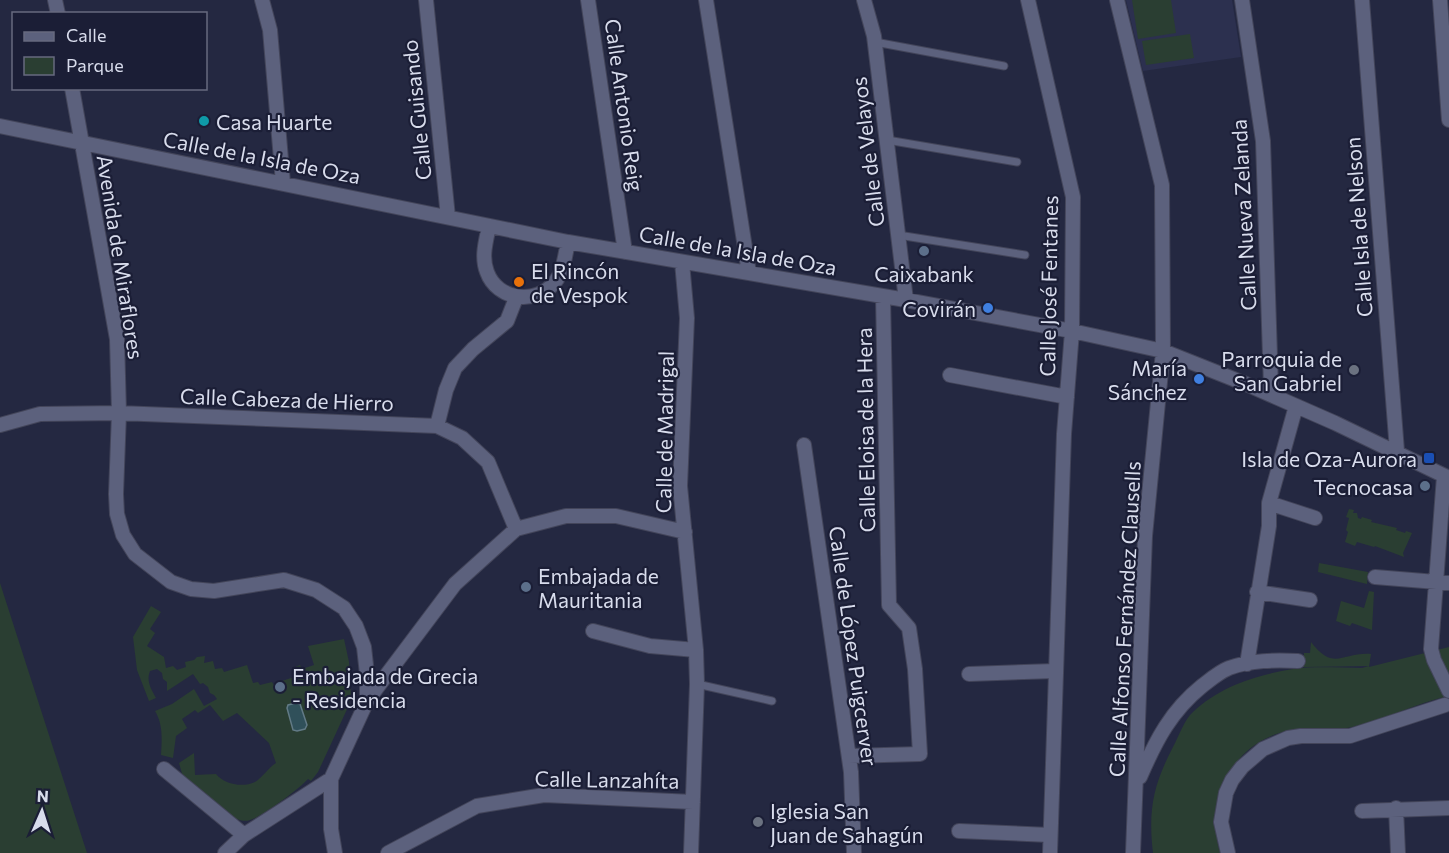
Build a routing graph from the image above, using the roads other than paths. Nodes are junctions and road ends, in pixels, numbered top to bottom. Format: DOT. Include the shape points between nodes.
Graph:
graph roads {
  1 [pos="262,0"];
  2 [pos="426,0"];
  3 [pos="588,0"];
  4 [pos="706,0"];
  5 [pos="864,0"];
  6 [pos="1028,0"];
  7 [pos="1117,0"];
  8 [pos="1242,0"];
  9 [pos="1362,0"];
  10 [pos="1440,0"];
  11 [pos="875,42"];
  12 [pos="1004,66"];
  13 [pos="72,90"];
  14 [pos="1449,120"];
  15 [pos="0,126"];
  16 [pos="887,140"];
  17 [pos="82,143"];
  18 [pos="1017,162"];
  19 [pos="283,183"];
  20 [pos="448,217"];
  21 [pos="489,226"];
  22 [pos="898,235"];
  23 [pos="568,242"];
  24 [pos="625,252"];
  25 [pos="1025,255"];
  26 [pos="682,262"];
  27 [pos="749,273"];
  28 [pos="883,296"];
  29 [pos="516,298"];
  30 [pos="906,300"];
  31 [pos="1072,332"];
  32 [pos="1163,351"];
  33 [pos="950,375"];
  34 [pos="1269,394"];
  35 [pos="1067,397"];
  36 [pos="1296,406"];
  37 [pos="119,413"];
  38 [pos="0,425"];
  39 [pos="437,426"];
  40 [pos="804,445"];
  41 [pos="1397,451"];
  42 [pos="1447,477"];
  43 [pos="1269,503"];
  44 [pos="1315,518"];
  45 [pos="516,530"];
  46 [pos="685,532"];
  47 [pos="1375,577"];
  48 [pos="1443,582"];
  49 [pos="1257,592"];
  50 [pos="1310,600"];
  51 [pos="593,631"];
  52 [pos="696,650"];
  53 [pos="1298,661"];
  54 [pos="1247,664"];
  55 [pos="1055,671"];
  56 [pos="969,674"];
  57 [pos="697,684"];
  58 [pos="1449,691"];
  59 [pos="367,701"];
  60 [pos="772,701"];
  61 [pos="1445,705"];
  62 [pos="849,756"];
  63 [pos="164,769"];
  64 [pos="331,779"];
  65 [pos="1137,784"];
  66 [pos="693,802"];
  67 [pos="1396,808"];
  68 [pos="1449,808"];
  69 [pos="1362,811"];
  70 [pos="959,831"];
  71 [pos="244,835"];
  72 [pos="1050,835"];
  73 [pos="225,853"];
  74 [pos="335,853"];
  75 [pos="388,853"];
  76 [pos="691,853"];
  77 [pos="854,853"];
  78 [pos="1050,853"];
  79 [pos="1133,853"];
  80 [pos="1228,853"];
  81 [pos="1398,853"];
  1 -- 19 [label="street" via="270,30"];
  2 -- 20 [label="street, Calle Guisando"];
  3 -- 24 [label="street, Calle Antonio Reig"];
  4 -- 27 [label="street"];
  5 -- 11 [label="street, Calle de Velayos"];
  6 -- 31 [label="street, Calle José Fentanes" via="1073,197"];
  7 -- 32 [label="street, Calle Alfonso Fernández Clausells" via="1162,185"];
  8 -- 34 [label="street, Calle Nueva Zelanda" via="1263,141"];
  9 -- 41 [label="street, Calle Isla de Nelson"];
  10 -- 14 [label="street"];
  11 -- 12 [label="lane"];
  11 -- 16 [label="street, Calle de Velayos"];
  13 -- 17 [label="street, Avenida de Miraflores"];
  15 -- 17 [label="street, Calle de la Isla de Oza"];
  16 -- 18 [label="lane"];
  16 -- 22 [label="street, Calle de Velayos"];
  17 -- 19 [label="street, Calle de la Isla de Oza"];
  17 -- 37 [label="street, Avenida de Miraflores" via="117,339"];
  19 -- 20 [label="street, Calle de la Isla de Oza"];
  20 -- 21 [label="street, Calle de la Isla de Oza"];
  21 -- 23 [label="street, Calle de la Isla de Oza"];
  21 -- 29 [label="street" via="484,252 486,271 502,290"];
  22 -- 25 [label="lane"];
  22 -- 30 [label="street, Calle de Velayos"];
  23 -- 24 [label="street, Calle de la Isla de Oza"];
  23 -- 29 [label="street" via="555,282 541,293"];
  24 -- 26 [label="street, Calle de la Isla de Oza"];
  26 -- 27 [label="street, Calle de la Isla de Oza"];
  26 -- 46 [label="street, Calle de Madrigal" via="687,318 680,486"];
  27 -- 28 [label="street, Calle de la Isla de Oza"];
  28 -- 30 [label="street, Calle de la Isla de Oza"];
  28 -- 62 [label="street, Calle Eloisa de la Hera" via="890,605 909,628 920,754"];
  29 -- 39 [label="street" via="507,321 455,368"];
  30 -- 31 [label="street, Calle de la Isla de Oza"];
  31 -- 32 [label="street, Calle de la Isla de Oza"];
  31 -- 35 [label="street, Calle José Fentanes"];
  32 -- 34 [label="street, Calle de la Isla de Oza"];
  32 -- 65 [label="street, Calle Alfonso Fernández Clausells" via="1145,536"];
  33 -- 35 [label="street, Calle José Fentanes"];
  34 -- 36 [label="street, Calle de la Isla de Oza"];
  35 -- 55 [label="street, Calle José Fentanes"];
  36 -- 41 [label="street, Calle de la Isla de Oza"];
  36 -- 43 [label="street"];
  37 -- 38 [label="street, Calle Cabeza de Hierro" via="40,414"];
  37 -- 39 [label="street, Calle Cabeza de Hierro"];
  37 -- 59 [label="street, Avenida de Miraflores" via="117,514 123,535 135,554 171,582 191,589 213,591 284,580 332,599 344,608 364,646"];
  39 -- 45 [label="street, Calle Cabeza de Hierro" via="462,438 488,462"];
  40 -- 62 [label="street, Calle de López Puigcerver"];
  41 -- 42 [label="street, Calle de la Isla de Oza"];
  42 -- 48 [label="street"];
  43 -- 44 [label="street"];
  43 -- 49 [label="street"];
  45 -- 46 [label="street" via="566,516 616,516"];
  45 -- 59 [label="street" via="455,585"];
  46 -- 52 [label="street, Calle de Madrigal"];
  47 -- 48 [label="street"];
  48 -- 58 [label="street" via="1431,649"];
  49 -- 50 [label="street"];
  49 -- 54 [label="street"];
  51 -- 52 [label="street" via="650,646"];
  52 -- 57 [label="street, Calle de Madrigal"];
  53 -- 54 [label="street"];
  54 -- 65 [label="street" via="1217,674 1176,710"];
  55 -- 56 [label="street"];
  55 -- 72 [label="street, Calle José Fentanes"];
  57 -- 60 [label="lane"];
  57 -- 66 [label="street, Calle de Madrigal"];
  59 -- 64 [label="street, Avenida de Miraflores"];
  61 -- 80 [label="street" via="1350,736 1301,736 1263,749 1242,766 1226,793 1221,822"];
  62 -- 77 [label="street, Calle de López Puigcerver"];
  63 -- 71 [label="street"];
  64 -- 71 [label="street"];
  64 -- 74 [label="street, Avenida de Miraflores"];
  65 -- 79 [label="street, Calle Alfonso Fernández Clausells"];
  66 -- 75 [label="street, Calle Lanzahíta" via="544,795 477,807"];
  66 -- 76 [label="street, Calle de Madrigal"];
  67 -- 68 [label="street"];
  67 -- 69 [label="street"];
  67 -- 81 [label="street"];
  70 -- 72 [label="street"];
  71 -- 73 [label="street"];
  72 -- 78 [label="street, Calle José Fentanes"];
}
